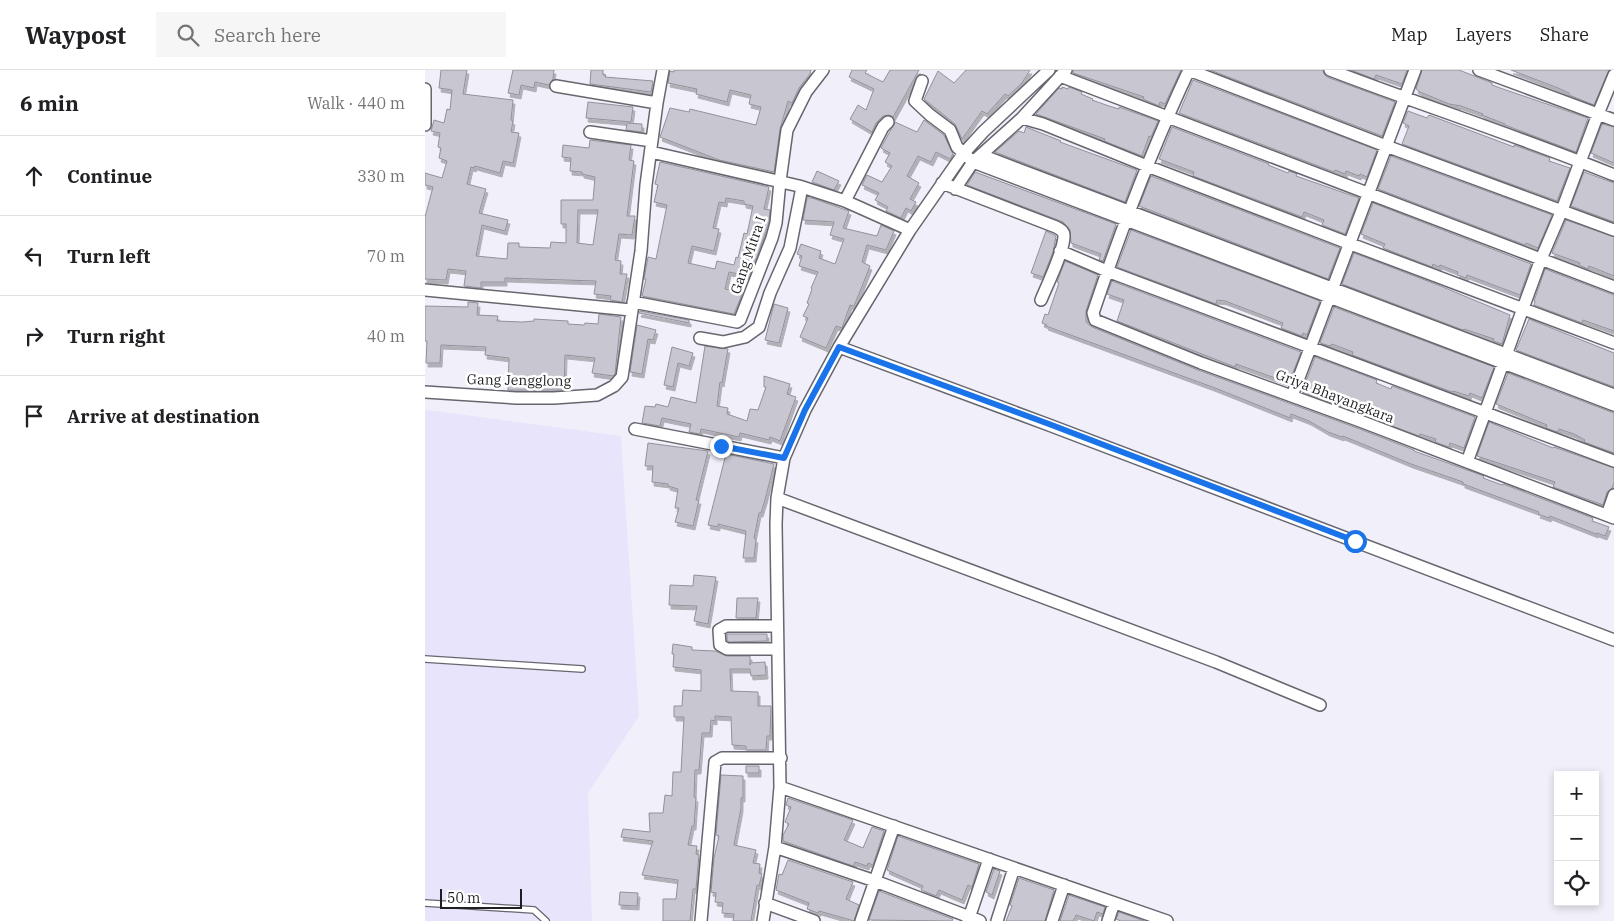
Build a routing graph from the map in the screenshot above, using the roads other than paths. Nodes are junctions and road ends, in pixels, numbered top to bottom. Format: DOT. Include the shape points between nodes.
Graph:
graph roads {
  1 [pos="663,70"];
  2 [pos="823,70"];
  3 [pos="1049,70"];
  4 [pos="1189,70"];
  5 [pos="1331,70"];
  6 [pos="1415,70"];
  7 [pos="1479,70"];
  8 [pos="1063,73"];
  9 [pos="1614,75"];
  10 [pos="922,81"];
  11 [pos="556,86"];
  12 [pos="425,89"];
  13 [pos="1404,98"];
  14 [pos="657,103"];
  15 [pos="1598,114"];
  16 [pos="1167,117"];
  17 [pos="1022,118"];
  18 [pos="1614,120"];
  19 [pos="888,122"];
  20 [pos="425,125"];
  21 [pos="590,132"];
  22 [pos="651,146"];
  23 [pos="1386,146"];
  24 [pos="963,154"];
  25 [pos="977,159"];
  26 [pos="1581,162"];
  27 [pos="1147,166"];
  28 [pos="1614,175"];
  29 [pos="781,181"];
  30 [pos="942,183"];
  31 [pos="801,187"];
  32 [pos="955,189"];
  33 [pos="1367,194"];
  34 [pos="845,201"];
  35 [pos="1562,210"];
  36 [pos="1128,215"];
  37 [pos="910,230"];
  38 [pos="1614,230"];
  39 [pos="1348,244"];
  40 [pos="1060,251"];
  41 [pos="1541,260"];
  42 [pos="1107,271"];
  43 [pos="1614,287"];
  44 [pos="425,290"];
  45 [pos="1331,294"];
  46 [pos="1041,300"];
  47 [pos="632,306"];
  48 [pos="1522,308"];
  49 [pos="700,338"];
  50 [pos="1614,343"];
  51 [pos="1310,346"];
  52 [pos="839,347"];
  53 [pos="1504,358"];
  54 [pos="1543,373"];
  55 [pos="425,392"];
  56 [pos="1292,396"];
  57 [pos="1614,396"];
  58 [pos="1614,405"];
  59 [pos="1484,413"];
  60 [pos="635,429"];
  61 [pos="784,458"];
  62 [pos="1614,461"];
  63 [pos="1467,462"];
  64 [pos="1614,495"];
  65 [pos="777,498"];
  66 [pos="1610,517"];
  67 [pos="776,626"];
  68 [pos="1614,640"];
  69 [pos="777,649"];
  70 [pos="425,659"];
  71 [pos="582,669"];
  72 [pos="1320,705"];
  73 [pos="781,758"];
  74 [pos="780,787"];
  75 [pos="894,826"];
  76 [pos="775,847"];
  77 [pos="989,859"];
  78 [pos="1014,868"];
  79 [pos="875,880"];
  80 [pos="1064,885"];
  81 [pos="425,903"];
  82 [pos="1114,903"];
  83 [pos="770,906"];
  84 [pos="973,920"];
  85 [pos="546,921"];
  86 [pos="701,921"];
  87 [pos="763,921"];
  88 [pos="775,921"];
  89 [pos="813,921"];
  90 [pos="861,921"];
  91 [pos="997,921"];
  92 [pos="1051,921"];
  93 [pos="1108,921"];
  94 [pos="1167,921"];
  1 -- 14 [label="street, Gang Jengglong"];
  2 -- 29 [label="street, Gang Mitra I" via="806,92 787,130"];
  3 -- 24 [label="street"];
  4 -- 16 [label="street, Griya Bhayangkara"];
  4 -- 23 [label="street"];
  5 -- 13 [label="street"];
  6 -- 13 [label="street"];
  7 -- 15 [label="street"];
  8 -- 16 [label="street"];
  8 -- 17 [label="street"];
  9 -- 15 [label="street"];
  10 -- 24 [label="street" via="915,101 950,130"];
  11 -- 14 [label="street"];
  12 -- 20 [label="street"];
  13 -- 23 [label="street"];
  13 -- 26 [label="street"];
  14 -- 22 [label="street, Gang Jengglong"];
  15 -- 18 [label="street"];
  15 -- 26 [label="street"];
  16 -- 27 [label="street, Griya Bhayangkara"];
  16 -- 33 [label="street"];
  17 -- 25 [label="street"];
  17 -- 27 [label="street"];
  19 -- 34 [label="street"];
  21 -- 22 [label="street"];
  22 -- 29 [label="street"];
  22 -- 47 [label="street, Gang Jengglong" via="641,252"];
  23 -- 33 [label="street"];
  23 -- 35 [label="street"];
  24 -- 25 [label="street"];
  24 -- 30 [label="street"];
  25 -- 32 [label="street"];
  25 -- 36 [label="street"];
  26 -- 28 [label="street"];
  26 -- 35 [label="street"];
  27 -- 36 [label="street, Griya Bhayangkara"];
  27 -- 39 [label="street"];
  29 -- 31 [label="street"];
  29 -- 47 [label="street, Gang Mitra I" via="772,238 739,322"];
  30 -- 32 [label="street"];
  30 -- 37 [label="street"];
  31 -- 34 [label="street"];
  31 -- 49 [label="street" via="790,248 759,327 745,337 723,342"];
  32 -- 40 [label="street" via="1059,229 1064,235"];
  33 -- 39 [label="street"];
  33 -- 41 [label="street"];
  34 -- 37 [label="street"];
  35 -- 38 [label="street"];
  35 -- 41 [label="street"];
  36 -- 42 [label="street, Griya Bhayangkara"];
  36 -- 45 [label="street"];
  37 -- 52 [label="street"];
  39 -- 45 [label="street"];
  39 -- 48 [label="street"];
  40 -- 42 [label="street"];
  40 -- 46 [label="street"];
  41 -- 43 [label="street"];
  41 -- 48 [label="street"];
  42 -- 51 [label="street"];
  42 -- 56 [label="street, Griya Bhayangkara" via="1093,313 1097,322"];
  44 -- 47 [label="street"];
  45 -- 51 [label="street"];
  45 -- 53 [label="street"];
  47 -- 55 [label="street, Gang Jengglong" via="622,377 614,386 597,395 516,398"];
  48 -- 50 [label="street"];
  48 -- 53 [label="street"];
  51 -- 56 [label="street"];
  51 -- 59 [label="street"];
  52 -- 61 [label="street"];
  52 -- 68 [label="street"];
  53 -- 54 [label="street"];
  53 -- 59 [label="street"];
  54 -- 57 [label="street"];
  54 -- 58 [label="street"];
  56 -- 63 [label="street, Griya Bhayangkara"];
  59 -- 62 [label="street"];
  59 -- 63 [label="street"];
  60 -- 61 [label="street"];
  61 -- 65 [label="street"];
  63 -- 66 [label="street, Griya Bhayangkara"];
  64 -- 66 [label="street"];
  65 -- 67 [label="street"];
  65 -- 72 [label="street" via="1207,659"];
  67 -- 69 [label="street"];
  67 -- 69 [label="street" via="727,626 719,630 718,641 727,649"];
  69 -- 73 [label="street"];
  70 -- 71 [label="lane"];
  73 -- 74 [label="street"];
  73 -- 86 [label="street" via="722,758 715,762"];
  74 -- 75 [label="street"];
  74 -- 76 [label="street"];
  75 -- 77 [label="street"];
  75 -- 79 [label="street"];
  76 -- 79 [label="street"];
  76 -- 83 [label="street"];
  77 -- 78 [label="street"];
  77 -- 84 [label="street"];
  78 -- 80 [label="street"];
  78 -- 91 [label="street"];
  79 -- 84 [label="street"];
  79 -- 90 [label="street"];
  80 -- 82 [label="street"];
  80 -- 92 [label="street"];
  81 -- 85 [label="lane" via="534,910"];
  82 -- 93 [label="street"];
  82 -- 94 [label="street"];
  83 -- 87 [label="street"];
  83 -- 88 [label="street"];
  83 -- 89 [label="street"];
}
